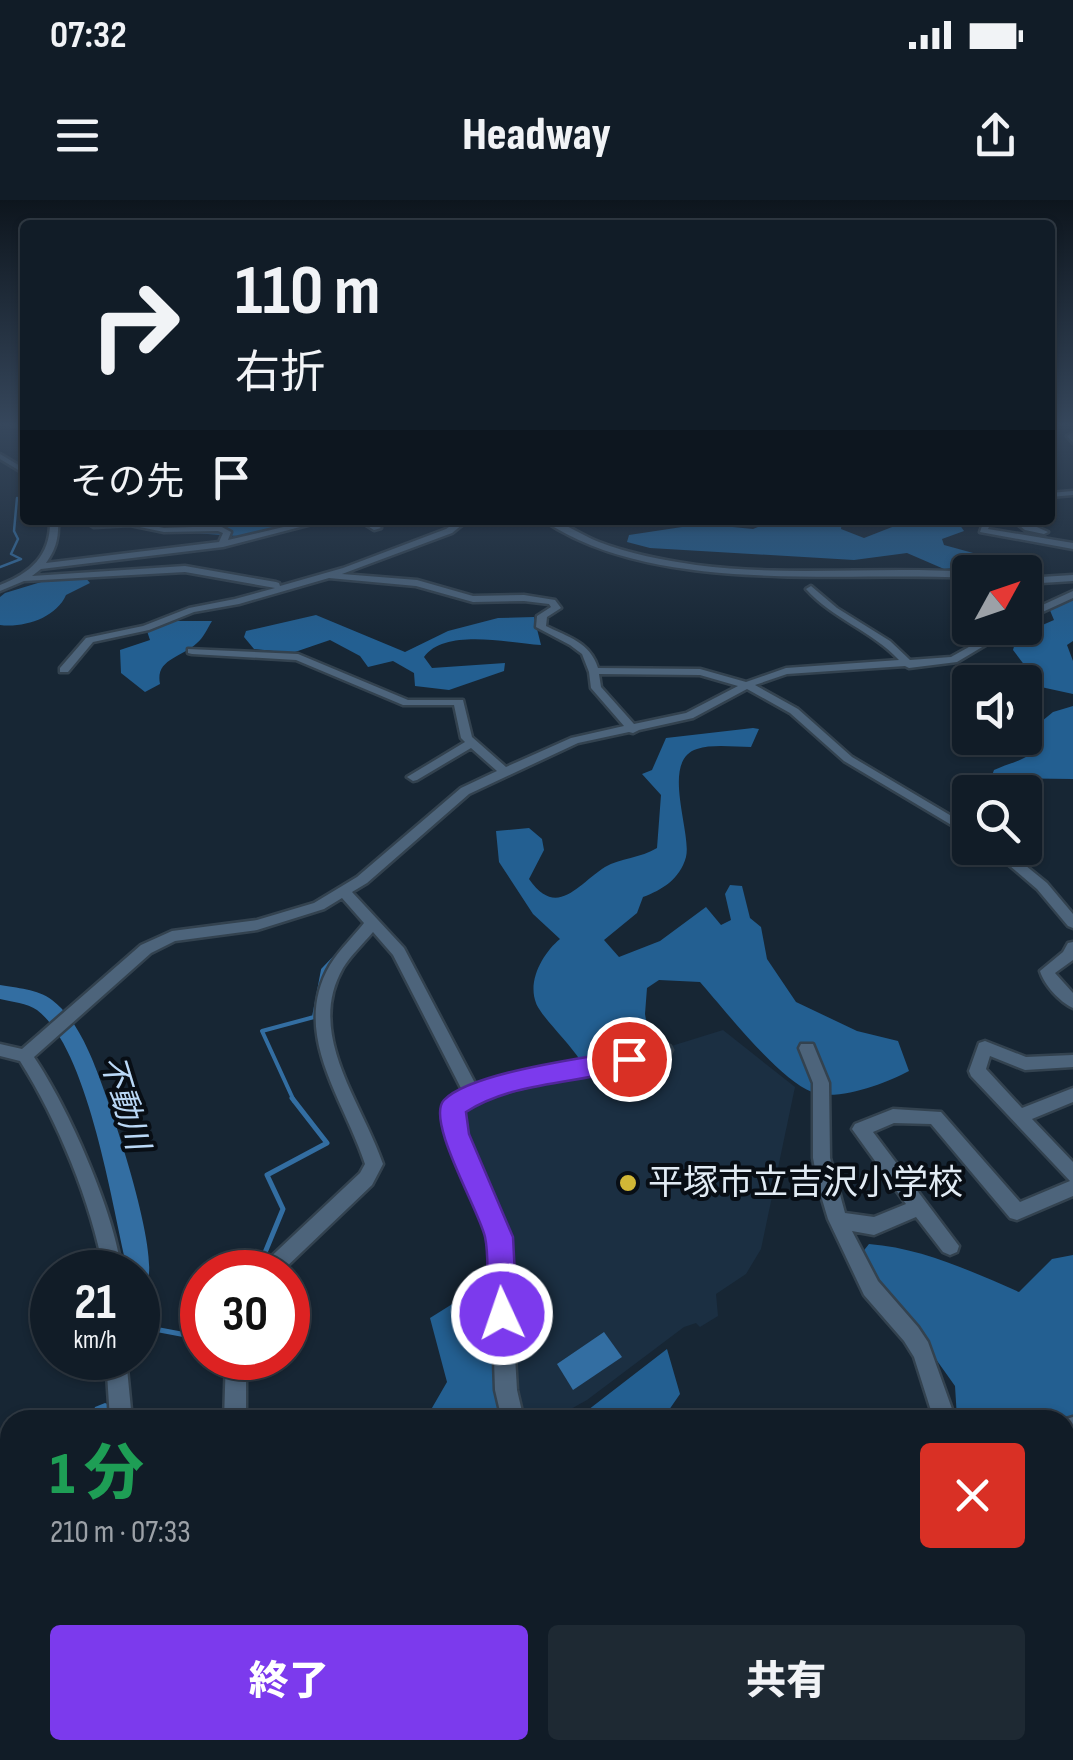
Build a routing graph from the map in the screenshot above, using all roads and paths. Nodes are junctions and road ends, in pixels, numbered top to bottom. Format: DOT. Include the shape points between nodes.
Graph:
graph roads {
  1 [pos="54,525"];
  2 [pos="140,525"];
  3 [pos="302,525"];
  4 [pos="371,525"];
  5 [pos="457,525"];
  6 [pos="556,525"];
  7 [pos="986,525"];
  8 [pos="1024,525"];
  9 [pos="377,528"];
  10 [pos="1061,534"];
  11 [pos="223,544"];
  12 [pos="1073,546"];
  13 [pos="40,566"];
  14 [pos="329,574"];
  15 [pos="952,575"];
  16 [pos="27,578"];
  17 [pos="1073,578"];
  18 [pos="1042,579"];
  19 [pos="279,587"];
  20 [pos="0,588"];
  21 [pos="811,589"];
  22 [pos="1073,594"];
  23 [pos="1042,608"];
  24 [pos="979,645"];
  25 [pos="192,651"];
  26 [pos="909,665"];
  27 [pos="64,670"];
  28 [pos="596,670"];
  29 [pos="746,686"];
  30 [pos="633,730"];
  31 [pos="472,743"];
  32 [pos="503,771"];
  33 [pos="412,777"];
  34 [pos="952,821"];
  35 [pos="1017,865"];
  36 [pos="344,892"];
  37 [pos="1072,919"];
  38 [pos="373,922"];
  39 [pos="1073,947"];
  40 [pos="1073,1002"];
  41 [pos="807,1048"];
  42 [pos="0,1050"];
  43 [pos="664,1050"];
  44 [pos="25,1056"];
  45 [pos="1073,1061"];
  46 [pos="473,1095"];
  47 [pos="1073,1095"];
  48 [pos="1020,1116"];
  49 [pos="1073,1174"];
  50 [pos="1073,1188"];
  51 [pos="918,1207"];
  52 [pos="840,1221"];
  53 [pos="950,1246"];
  54 [pos="108,1250"];
  55 [pos="291,1250"];
  56 [pos="117,1380"];
  57 [pos="236,1380"];
  58 [pos="119,1410"];
  59 [pos="235,1410"];
  60 [pos="511,1410"];
  61 [pos="942,1410"];
  1 -- 13 [label="street"];
  2 -- 11 [label="street" via="220,528 226,532"];
  3 -- 11 [label="street"];
  4 -- 9 [label="street"];
  5 -- 14 [label="street"];
  6 -- 15 [label="street" via="605,549 688,564"];
  7 -- 12 [label="street" via="990,532"];
  8 -- 10 [label="street"];
  11 -- 13 [label="street"];
  13 -- 16 [label="street"];
  14 -- 19 [label="street"];
  14 -- 28 [label="street" via="416,583 472,599 552,602 556,608 542,616 542,627 585,647"];
  16 -- 19 [label="street" via="185,569"];
  16 -- 20 [label="street"];
  17 -- 18 [label="street"];
  19 -- 27 [label="street" via="90,640"];
  21 -- 26 [label="street"];
  22 -- 23 [label="street"];
  24 -- 26 [label="street" via="953,660"];
  25 -- 31 [label="street" via="298,657 407,702 458,702"];
  26 -- 29 [label="street" via="786,672"];
  28 -- 29 [label="street" via="700,672"];
  28 -- 30 [label="street" via="596,688"];
  29 -- 30 [label="street" via="689,716"];
  29 -- 34 [label="street" via="794,711 848,759"];
  30 -- 32 [label="street" via="575,740"];
  31 -- 32 [label="street"];
  31 -- 33 [label="street"];
  32 -- 36 [label="street" via="465,790"];
  35 -- 37 [label="street"];
  36 -- 38 [label="street"];
  36 -- 44 [label="street" via="287,918 172,936 131,959"];
  38 -- 46 [label="street" via="399,952"];
  38 -- 55 [label="street" via="331,976 320,1025 322,1045 363,1124 374,1164"];
  39 -- 40 [label="street" via="1047,971"];
  41 -- 52 [label="street" via="820,1070 823,1171"];
  42 -- 44 [label="street"];
  43 -- 46 [label="street"];
  44 -- 54 [label="street" via="48,1092"];
  45 -- 48 [label="street" via="1026,1064 985,1047 977,1071"];
  46 -- 60 [label="street" via="453,1108 452,1120 499,1237"];
  47 -- 48 [label="street"];
  48 -- 49 [label="street"];
  50 -- 51 [label="street" via="1017,1212 935,1117 893,1116 861,1130"];
  51 -- 52 [label="street" via="874,1226"];
  51 -- 53 [label="street"];
  52 -- 61 [label="street" via="872,1291 919,1345"];
  56 -- 58 [label="street"];
  57 -- 59 [label="street"];
}
